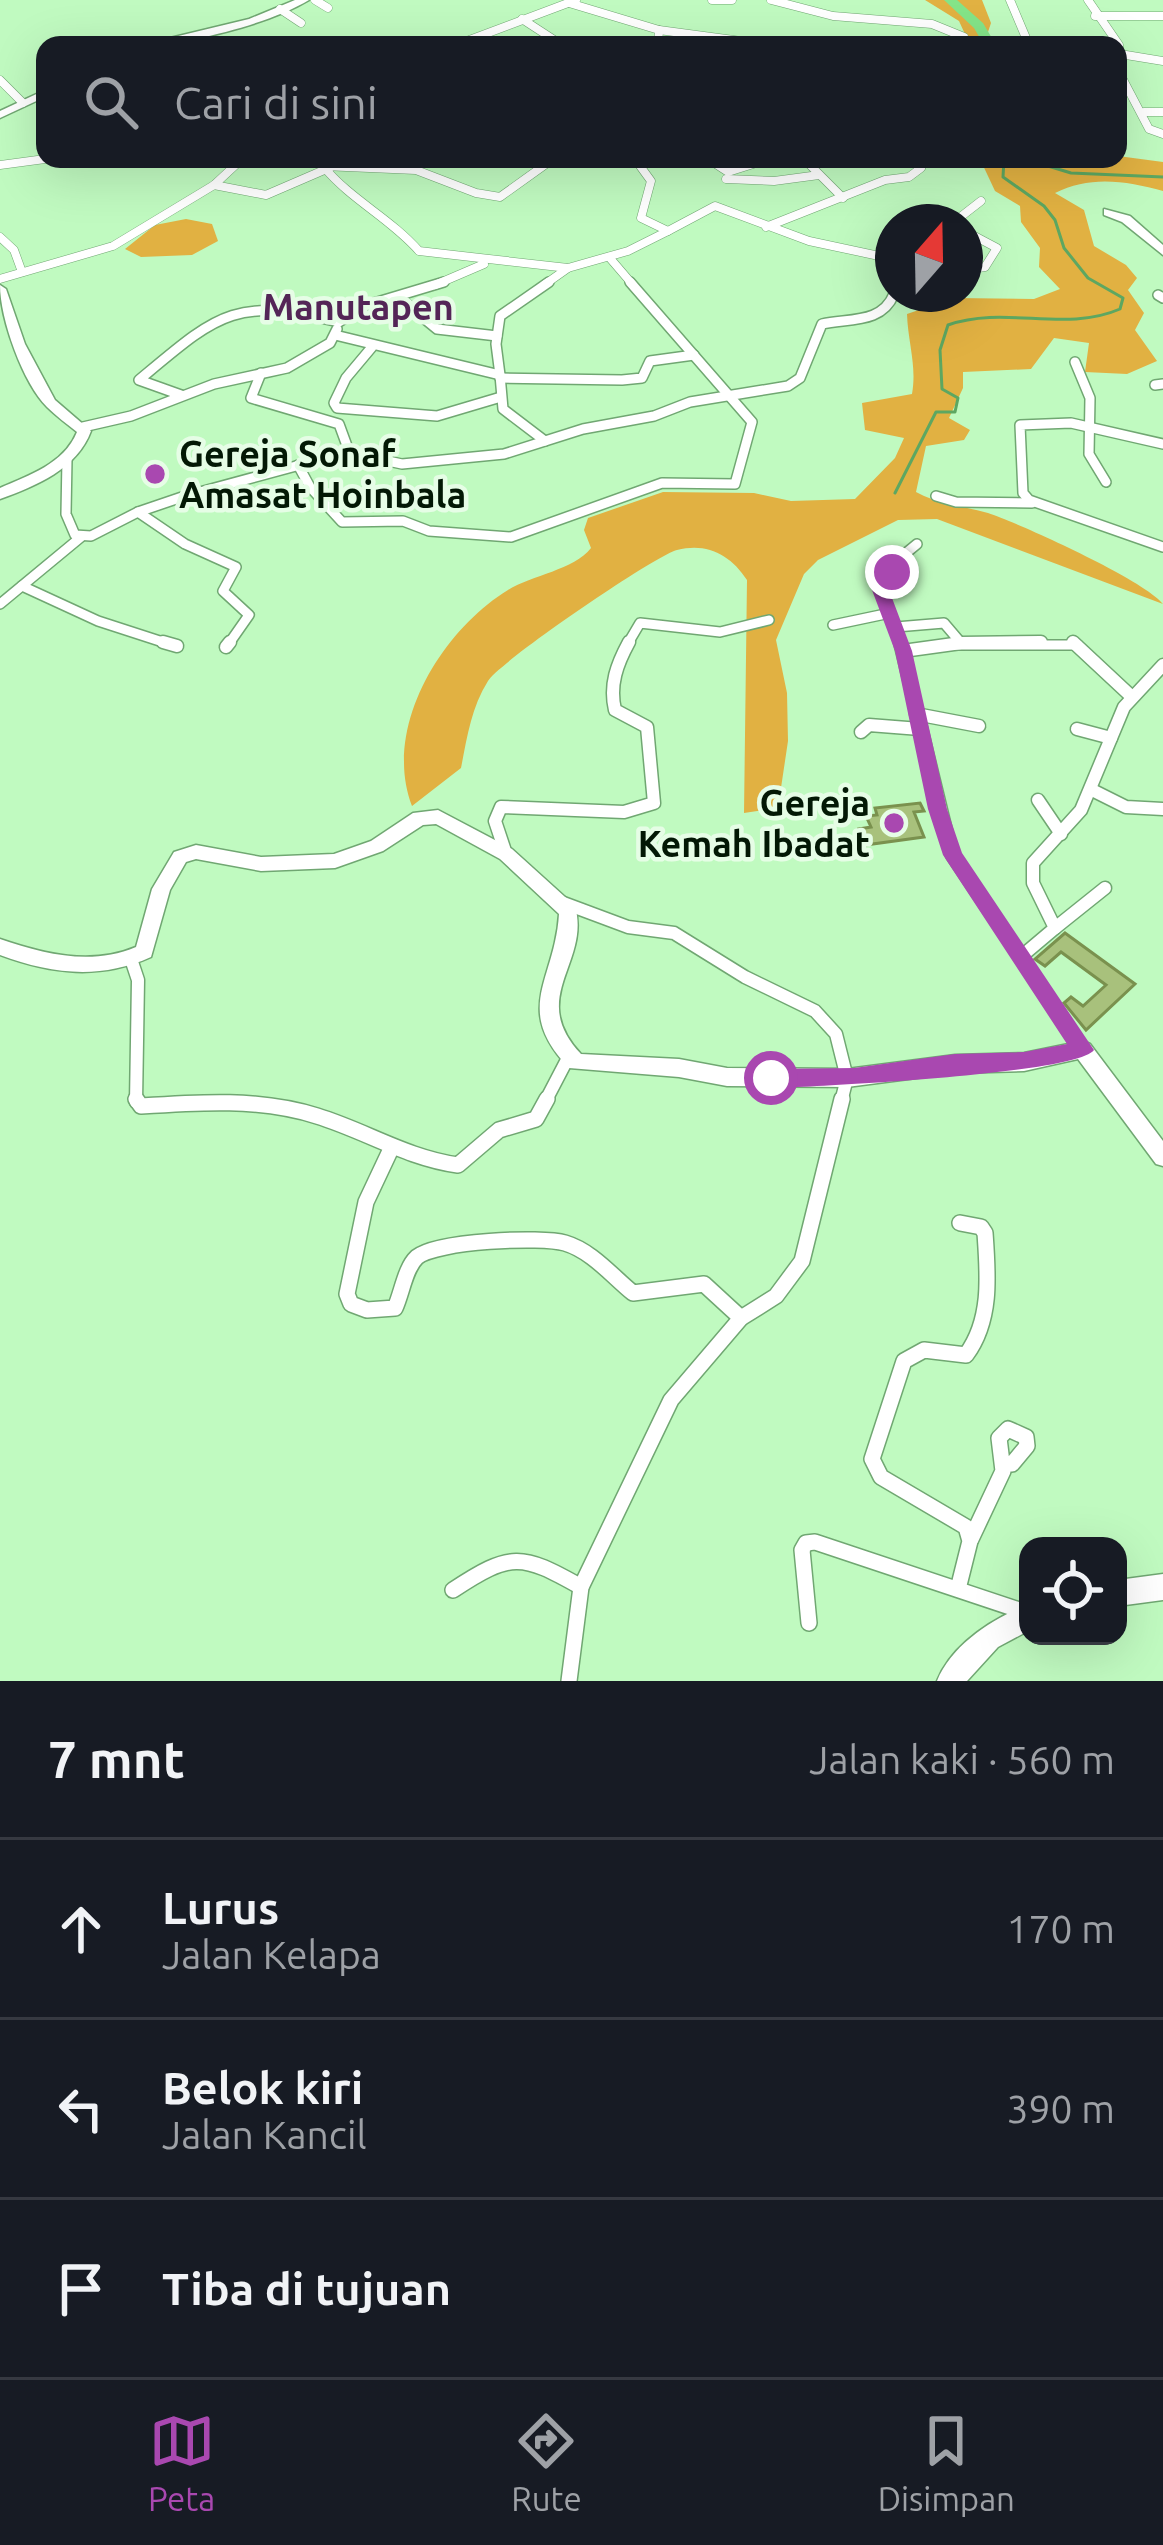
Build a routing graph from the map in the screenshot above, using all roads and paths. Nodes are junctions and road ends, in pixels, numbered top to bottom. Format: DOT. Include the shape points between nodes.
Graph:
graph roads {
  1 [pos="304,0"];
  2 [pos="315,0"];
  3 [pos="712,0"];
  4 [pos="732,0"];
  5 [pos="771,0"];
  6 [pos="1010,0"];
  7 [pos="1088,0"];
  8 [pos="572,1"];
  9 [pos="328,8"];
  10 [pos="280,9"];
  11 [pos="1095,16"];
  12 [pos="1163,16"];
  13 [pos="522,20"];
  14 [pos="301,22"];
  15 [pos="659,30"];
  16 [pos="186,36"];
  17 [pos="480,36"];
  18 [pos="548,36"];
  19 [pos="659,36"];
  20 [pos="695,36"];
  21 [pos="962,36"];
  22 [pos="1025,36"];
  23 [pos="1111,36"];
  24 [pos="1127,59"];
  25 [pos="1163,61"];
  26 [pos="0,80"];
  27 [pos="1127,93"];
  28 [pos="36,97"];
  29 [pos="23,103"];
  30 [pos="1144,112"];
  31 [pos="1163,112"];
  32 [pos="0,115"];
  33 [pos="1163,134"];
  34 [pos="36,160"];
  35 [pos="0,165"];
  36 [pos="232,168"];
  37 [pos="327,168"];
  38 [pos="540,168"];
  39 [pos="642,168"];
  40 [pos="719,168"];
  41 [pos="745,168"];
  42 [pos="812,168"];
  43 [pos="921,168"];
  44 [pos="407,169"];
  45 [pos="727,175"];
  46 [pos="819,175"];
  47 [pos="214,184"];
  48 [pos="843,198"];
  49 [pos="981,202"];
  50 [pos="978,204"];
  51 [pos="716,206"];
  52 [pos="1108,212"];
  53 [pos="766,227"];
  54 [pos="668,231"];
  55 [pos="0,237"];
  56 [pos="983,241"];
  57 [pos="1163,251"];
  58 [pos="875,254"];
  59 [pos="609,257"];
  60 [pos="452,264"];
  61 [pos="485,264"];
  62 [pos="983,267"];
  63 [pos="568,268"];
  64 [pos="22,272"];
  65 [pos="461,278"];
  66 [pos="0,280"];
  67 [pos="448,284"];
  68 [pos="0,289"];
  69 [pos="398,297"];
  70 [pos="886,312"];
  71 [pos="339,322"];
  72 [pos="335,335"];
  73 [pos="496,336"];
  74 [pos="372,347"];
  75 [pos="694,355"];
  76 [pos="1075,362"];
  77 [pos="261,373"];
  78 [pos="500,377"];
  79 [pos="181,395"];
  80 [pos="729,395"];
  81 [pos="502,397"];
  82 [pos="83,427"];
  83 [pos="1092,428"];
  84 [pos="545,441"];
  85 [pos="1163,445"];
  86 [pos="350,454"];
  87 [pos="67,459"];
  88 [pos="298,465"];
  89 [pos="1106,482"];
  90 [pos="0,494"];
  91 [pos="936,496"];
  92 [pos="1034,503"];
  93 [pos="138,512"];
  94 [pos="81,538"];
  95 [pos="917,544"];
  96 [pos="1163,547"];
  97 [pos="22,586"];
  98 [pos="0,604"];
  99 [pos="769,620"];
  100 [pos="892,620"];
  101 [pos="833,625"];
  102 [pos="961,643"];
  103 [pos="177,646"];
  104 [pos="226,646"];
  105 [pos="904,651"];
  106 [pos="1163,664"];
  107 [pos="1132,697"];
  108 [pos="916,713"];
  109 [pos="979,726"];
  110 [pos="920,729"];
  111 [pos="1077,729"];
  112 [pos="861,731"];
  113 [pos="1111,738"];
  114 [pos="1092,790"];
  115 [pos="1038,800"];
  116 [pos="1163,809"];
  117 [pos="1061,834"];
  118 [pos="506,854"];
  119 [pos="1105,888"];
  120 [pos="560,902"];
  121 [pos="1054,928"];
  122 [pos="0,947"];
  123 [pos="1023,955"];
  124 [pos="131,958"];
  125 [pos="1083,1050"];
  126 [pos="569,1056"];
  127 [pos="847,1078"];
  128 [pos="390,1151"];
  129 [pos="1163,1157"];
  130 [pos="960,1223"];
  131 [pos="741,1318"];
  132 [pos="1003,1464"];
  133 [pos="970,1541"];
  134 [pos="580,1587"];
  135 [pos="1163,1587"];
  136 [pos="958,1588"];
  137 [pos="453,1590"];
  138 [pos="1127,1592"];
  139 [pos="1019,1612"];
  140 [pos="1019,1620"];
  141 [pos="809,1623"];
  142 [pos="568,1681"];
  143 [pos="950,1681"];
  1 -- 10 [label="street"];
  2 -- 9 [label="street"];
  3 -- 4 [label="street"];
  5 -- 21 [label="street" via="833,16 932,24"];
  6 -- 22 [label="street"];
  7 -- 11 [label="street"];
  8 -- 13 [label="street"];
  8 -- 15 [label="street"];
  10 -- 14 [label="street"];
  10 -- 16 [label="street"];
  11 -- 12 [label="street"];
  11 -- 23 [label="street"];
  13 -- 17 [label="street"];
  13 -- 18 [label="street"];
  15 -- 19 [label="street"];
  15 -- 20 [label="street"];
  24 -- 25 [label="street"];
  26 -- 29 [label="street"];
  27 -- 30 [label="street"];
  28 -- 29 [label="street"];
  29 -- 32 [label="street"];
  30 -- 31 [label="street"];
  30 -- 33 [label="street" via="1149,130"];
  34 -- 35 [label="street"];
  36 -- 47 [label="street"];
  37 -- 44 [label="street"];
  37 -- 47 [label="street" via="266,195"];
  37 -- 60 [label="street" via="427,254"];
  38 -- 44 [label="street" via="495,199"];
  39 -- 54 [label="street" via="651,181 640,218"];
  40 -- 45 [label="street"];
  41 -- 45 [label="street"];
  42 -- 46 [label="street"];
  43 -- 48 [label="street"];
  45 -- 46 [label="street" via="774,182"];
  45 -- 51 [label="street"];
  46 -- 48 [label="street"];
  47 -- 64 [label="street" via="106,249"];
  48 -- 53 [label="street"];
  49 -- 50 [label="street"];
  51 -- 53 [label="street"];
  51 -- 54 [label="street"];
  52 -- 57 [label="street"];
  53 -- 58 [label="street"];
  54 -- 59 [label="street"];
  55 -- 64 [label="street"];
  56 -- 62 [label="street" via="997,248"];
  59 -- 63 [label="street"];
  59 -- 75 [label="street"];
  60 -- 61 [label="street"];
  60 -- 65 [label="street"];
  60 -- 67 [label="street"];
  61 -- 63 [label="street"];
  61 -- 65 [label="street"];
  63 -- 73 [label="street" via="503,312"];
  64 -- 66 [label="street"];
  65 -- 67 [label="street"];
  67 -- 69 [label="street"];
  68 -- 82 [label="street" via="17,344 49,402"];
  69 -- 71 [label="street" via="351,310"];
  69 -- 73 [label="street" via="437,329"];
  70 -- 80 [label="street" via="822,324 794,383"];
  71 -- 72 [label="street"];
  71 -- 79 [label="street" via="271,307 211,322 139,380"];
  72 -- 74 [label="street"];
  72 -- 77 [label="street" via="303,361"];
  73 -- 78 [label="street"];
  74 -- 78 [label="street"];
  74 -- 81 [label="street" via="343,383 337,408 451,415"];
  75 -- 78 [label="street" via="650,361 642,378 608,383"];
  75 -- 80 [label="street"];
  76 -- 83 [label="street"];
  77 -- 79 [label="street"];
  77 -- 86 [label="street" via="251,398 343,427"];
  78 -- 81 [label="street"];
  79 -- 82 [label="street"];
  80 -- 84 [label="street"];
  80 -- 88 [label="street" via="752,422 735,484 662,483 511,537 429,531 403,521 342,522"];
  81 -- 84 [label="street" via="506,412"];
  82 -- 87 [label="street"];
  83 -- 85 [label="street"];
  83 -- 89 [label="street" via="1089,454"];
  83 -- 92 [label="street" via="1020,424 1023,493"];
  84 -- 86 [label="street" via="416,463"];
  86 -- 88 [label="street"];
  87 -- 90 [label="street"];
  87 -- 94 [label="street" via="67,518"];
  88 -- 93 [label="street"];
  91 -- 92 [label="street"];
  92 -- 96 [label="street"];
  93 -- 94 [label="street"];
  93 -- 104 [label="street" via="236,567 223,591 250,615"];
  94 -- 97 [label="street"];
  95 -- 100 [label="street" via="883,582"];
  97 -- 98 [label="street"];
  97 -- 103 [label="street"];
  99 -- 118 [label="street" via="720,632 640,622 617,664 611,702 647,727 654,802 624,812 501,807 495,821"];
  100 -- 101 [label="street" via="867,614"];
  100 -- 102 [label="street" via="944,623"];
  100 -- 105 [label="street"];
  102 -- 105 [label="street"];
  102 -- 107 [label="street" via="1072,641"];
  105 -- 108 [label="street"];
  106 -- 107 [label="street"];
  107 -- 113 [label="street"];
  108 -- 109 [label="street"];
  108 -- 110 [label="street"];
  110 -- 112 [label="street"];
  110 -- 123 [label="street" via="952,855"];
  111 -- 113 [label="street"];
  113 -- 114 [label="street"];
  114 -- 116 [label="street" via="1126,807"];
  114 -- 117 [label="street"];
  115 -- 117 [label="street"];
  117 -- 121 [label="street" via="1030,873"];
  118 -- 120 [label="street"];
  118 -- 124 [label="street" via="428,816 335,861 261,864 188,853 161,889 144,952"];
  119 -- 121 [label="street"];
  120 -- 126 [label="street" via="568,920 545,1008"];
  120 -- 127 [label="street" via="628,927 677,934 815,1011 836,1034"];
  121 -- 123 [label="street"];
  122 -- 124 [label="street" via="44,964"];
  123 -- 125 [label="street"];
  124 -- 128 [label="street" via="138,1104 287,1108"];
  125 -- 127 [label="street"];
  125 -- 129 [label="street"];
  126 -- 127 [label="street" via="602,1067 727,1078"];
  126 -- 128 [label="street" via="542,1113 499,1130 462,1164"];
  127 -- 131 [label="street" via="802,1261 767,1305"];
  128 -- 131 [label="street" via="366,1202 351,1304 395,1308 415,1258 429,1247 529,1240 569,1245 633,1293 704,1284"];
  130 -- 133 [label="street" via="985,1232 976,1341 966,1355 924,1350 904,1361 872,1460 881,1477 964,1524"];
  131 -- 134 [label="street" via="671,1400"];
  132 -- 133 [label="street"];
  133 -- 136 [label="street"];
  134 -- 137 [label="street" via="534,1559 509,1556"];
  134 -- 142 [label="street"];
  135 -- 138 [label="street"];
  136 -- 139 [label="street"];
  136 -- 141 [label="street" via="806,1543"];
  140 -- 143 [label="street" via="989,1638"];
}
